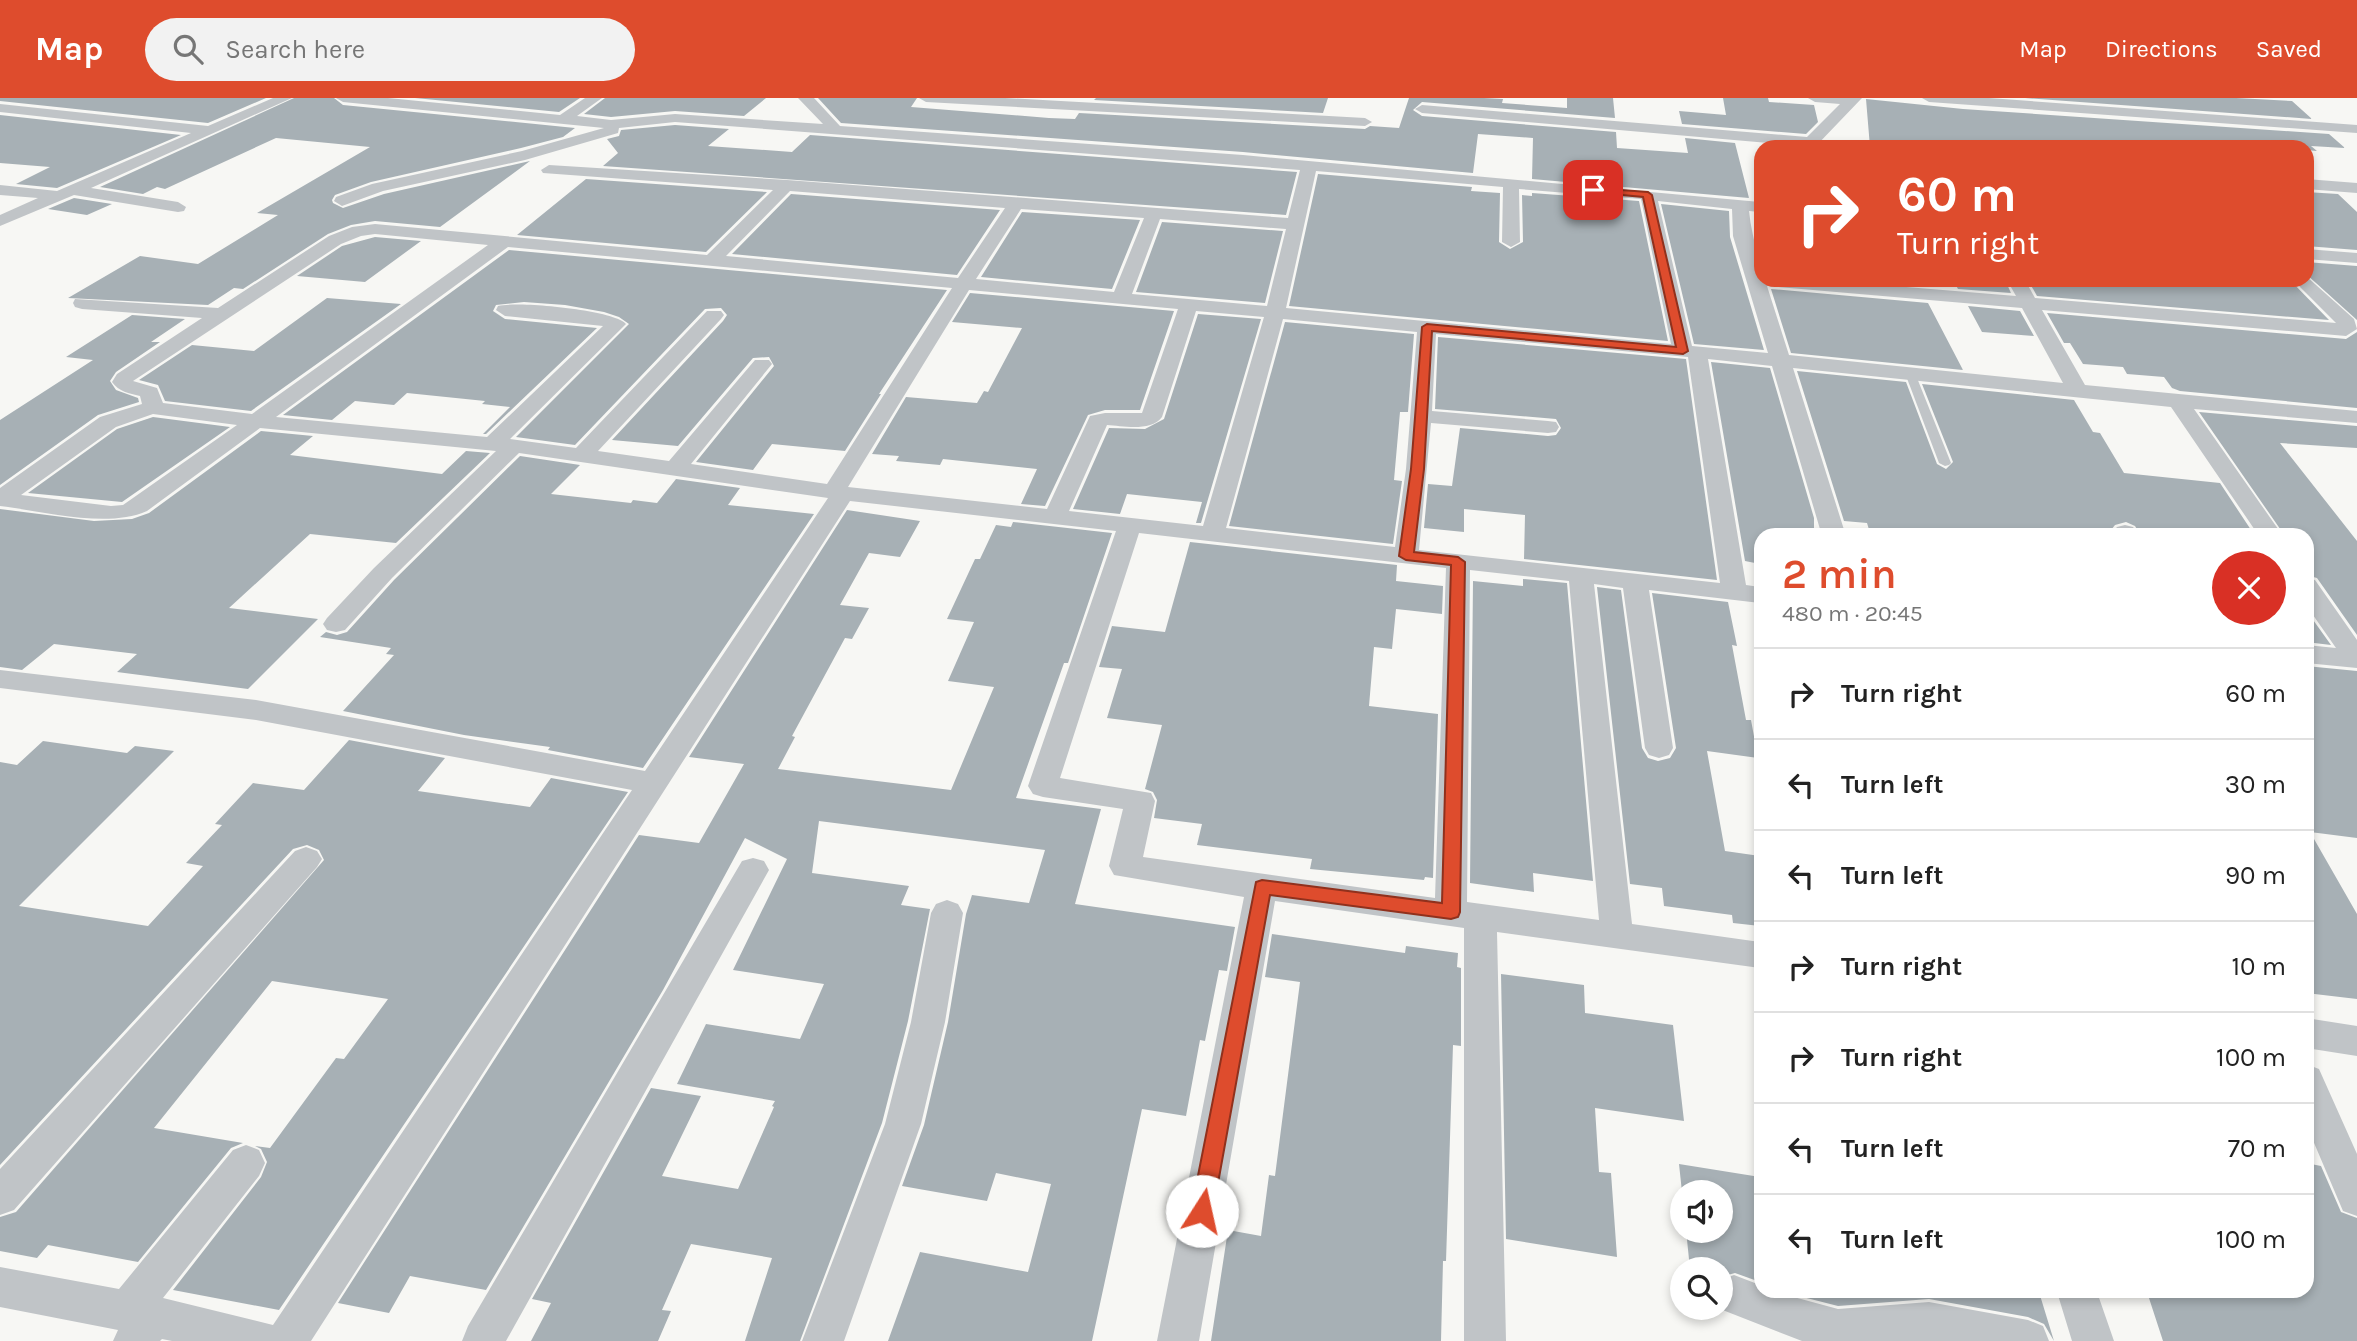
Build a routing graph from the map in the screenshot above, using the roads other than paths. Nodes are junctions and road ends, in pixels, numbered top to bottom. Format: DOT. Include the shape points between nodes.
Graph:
graph roads {
  1 [pos="285,98"];
  2 [pos="343,98"];
  3 [pos="595,98"];
  4 [pos="805,98"];
  5 [pos="926,98"];
  6 [pos="1264,98"];
  7 [pos="1815,98"];
  8 [pos="1929,98"];
  9 [pos="1853,99"];
  10 [pos="398,100"];
  11 [pos="0,108"];
  12 [pos="1422,109"];
  13 [pos="563,119"];
  14 [pos="642,122"];
  15 [pos="1254,122"];
  16 [pos="1365,122"];
  17 [pos="835,129"];
  18 [pos="2357,129"];
  19 [pos="210,131"];
  20 [pos="1758,140"];
  21 [pos="1816,140"];
  22 [pos="1309,166"];
  23 [pos="549,170"];
  24 [pos="1511,184"];
  25 [pos="787,185"];
  26 [pos="2314,185"];
  27 [pos="2357,188"];
  28 [pos="0,190"];
  29 [pos="68,193"];
  30 [pos="1648,195"];
  31 [pos="342,201"];
  32 [pos="1014,205"];
  33 [pos="1750,206"];
  34 [pos="178,207"];
  35 [pos="1154,215"];
  36 [pos="0,221"];
  37 [pos="1294,224"];
  38 [pos="505,241"];
  39 [pos="1511,242"];
  40 [pos="2314,255"];
  41 [pos="2357,258"];
  42 [pos="711,261"];
  43 [pos="1754,274"];
  44 [pos="964,285"];
  45 [pos="1758,287"];
  46 [pos="1836,287"];
  47 [pos="2019,287"];
  48 [pos="2309,287"];
  49 [pos="1121,299"];
  50 [pos="82,303"];
  51 [pos="2029,304"];
  52 [pos="1189,305"];
  53 [pos="505,310"];
  54 [pos="1275,313"];
  55 [pos="222,314"];
  56 [pos="713,315"];
  57 [pos="1427,327"];
  58 [pos="1690,351"];
  59 [pos="1782,360"];
  60 [pos="762,364"];
  61 [pos="1910,373"];
  62 [pos="2077,390"];
  63 [pos="2178,401"];
  64 [pos="153,408"];
  65 [pos="1420,416"];
  66 [pos="2357,417"];
  67 [pos="253,421"];
  68 [pos="1548,428"];
  69 [pos="503,445"];
  70 [pos="582,455"];
  71 [pos="1945,463"];
  72 [pos="675,469"];
  73 [pos="838,492"];
  74 [pos="0,499"];
  75 [pos="1055,517"];
  76 [pos="1130,525"];
  77 [pos="1832,528"];
  78 [pos="2265,528"];
  79 [pos="1213,534"];
  80 [pos="1406,556"];
  81 [pos="1458,562"];
  82 [pos="1581,576"];
  83 [pos="1635,582"];
  84 [pos="1734,592"];
  85 [pos="1754,594"];
  86 [pos="2314,599"];
  87 [pos="336,624"];
  88 [pos="2314,655"];
  89 [pos="2351,659"];
  90 [pos="0,679"];
  91 [pos="2357,682"];
  92 [pos="1659,748"];
  93 [pos="650,783"];
  94 [pos="306,859"];
  95 [pos="753,870"];
  96 [pos="1262,887"];
  97 [pos="947,913"];
  98 [pos="1465,914"];
  99 [pos="1617,933"];
  100 [pos="1754,954"];
  101 [pos="2314,1034"];
  102 [pos="2357,1041"];
  103 [pos="2314,1099"];
  104 [pos="246,1163"];
  105 [pos="0,1197"];
  106 [pos="2357,1198"];
  107 [pos="0,1287"];
  108 [pos="1734,1295"];
  109 [pos="2079,1298"];
  110 [pos="138,1323"];
  111 [pos="262,1341"];
  112 [pos="287,1341"];
  113 [pos="483,1341"];
  114 [pos="823,1341"];
  115 [pos="1178,1341"];
  116 [pos="1485,1341"];
  117 [pos="2028,1341"];
  118 [pos="2093,1341"];
  1 -- 19 [label="street"];
  2 -- 10 [label="street"];
  3 -- 13 [label="street"];
  4 -- 17 [label="street"];
  5 -- 15 [label="street"];
  6 -- 15 [label="street"];
  7 -- 9 [label="street"];
  8 -- 18 [label="street"];
  9 -- 21 [label="street"];
  10 -- 13 [label="street"];
  11 -- 19 [label="street"];
  12 -- 20 [label="street"];
  13 -- 14 [label="street"];
  14 -- 17 [label="street" via="675,118"];
  14 -- 31 [label="street" via="526,155 378,187"];
  15 -- 16 [label="street"];
  17 -- 22 [label="street" via="1245,154"];
  19 -- 29 [label="street"];
  22 -- 24 [label="street"];
  22 -- 37 [label="street"];
  23 -- 25 [label="street"];
  24 -- 30 [label="street"];
  24 -- 39 [label="street"];
  25 -- 32 [label="street"];
  25 -- 42 [label="street"];
  26 -- 27 [label="street"];
  28 -- 29 [label="street"];
  29 -- 34 [label="street"];
  29 -- 36 [label="street"];
  30 -- 33 [label="street"];
  30 -- 58 [label="street"];
  32 -- 35 [label="street"];
  32 -- 44 [label="street"];
  33 -- 43 [label="street" via="1742,236"];
  35 -- 37 [label="street"];
  35 -- 49 [label="street"];
  37 -- 54 [label="street"];
  38 -- 42 [label="street"];
  38 -- 55 [label="street" via="358,231 335,240"];
  38 -- 67 [label="street"];
  40 -- 41 [label="street"];
  42 -- 44 [label="street"];
  44 -- 49 [label="street"];
  44 -- 73 [label="street" via="908,369"];
  45 -- 59 [label="street"];
  46 -- 51 [label="street"];
  47 -- 51 [label="street"];
  48 -- 51 [label="street" via="2347,323 2346,330"];
  49 -- 52 [label="street"];
  50 -- 55 [label="street"];
  51 -- 62 [label="street"];
  52 -- 54 [label="street"];
  52 -- 75 [label="street" via="1151,417 1098,421"];
  53 -- 69 [label="street" via="596,318 615,324"];
  54 -- 57 [label="street"];
  54 -- 79 [label="street"];
  55 -- 64 [label="street" via="124,378 126,386 150,392"];
  56 -- 70 [label="street"];
  57 -- 58 [label="street"];
  57 -- 65 [label="street"];
  58 -- 59 [label="street"];
  58 -- 84 [label="street"];
  59 -- 61 [label="street"];
  59 -- 77 [label="street"];
  60 -- 72 [label="street"];
  61 -- 62 [label="street"];
  61 -- 71 [label="lane"];
  62 -- 63 [label="street"];
  63 -- 66 [label="street"];
  63 -- 78 [label="street"];
  64 -- 67 [label="street"];
  64 -- 74 [label="street" via="100,427"];
  65 -- 68 [label="street"];
  65 -- 80 [label="street"];
  67 -- 69 [label="street"];
  67 -- 74 [label="street" via="128,511 111,513"];
  69 -- 70 [label="street"];
  69 -- 87 [label="street"];
  70 -- 72 [label="street"];
  72 -- 73 [label="street"];
  73 -- 75 [label="street"];
  73 -- 93 [label="street"];
  75 -- 76 [label="street"];
  76 -- 79 [label="street"];
  76 -- 96 [label="street" via="1044,786 1140,801 1125,866"];
  79 -- 80 [label="street"];
  80 -- 81 [label="street"];
  81 -- 82 [label="street"];
  81 -- 98 [label="street"];
  82 -- 83 [label="street"];
  82 -- 99 [label="street"];
  83 -- 84 [label="street"];
  83 -- 92 [label="street"];
  84 -- 85 [label="street"];
  86 -- 89 [label="street"];
  88 -- 89 [label="street"];
  89 -- 91 [label="street"];
  90 -- 93 [label="street" via="256,710"];
  93 -- 112 [label="street"];
  94 -- 105 [label="street"];
  95 -- 113 [label="street"];
  96 -- 98 [label="street"];
  96 -- 115 [label="street"];
  97 -- 114 [label="street" via="928,1022 903,1124"];
  98 -- 99 [label="street"];
  98 -- 116 [label="street"];
  99 -- 100 [label="street"];
  101 -- 102 [label="street"];
  103 -- 106 [label="street"];
  104 -- 110 [label="street"];
  107 -- 110 [label="street"];
  108 -- 117 [label="street" via="1838,1330 1929,1323"];
  109 -- 118 [label="street"];
  110 -- 111 [label="street"];
}
